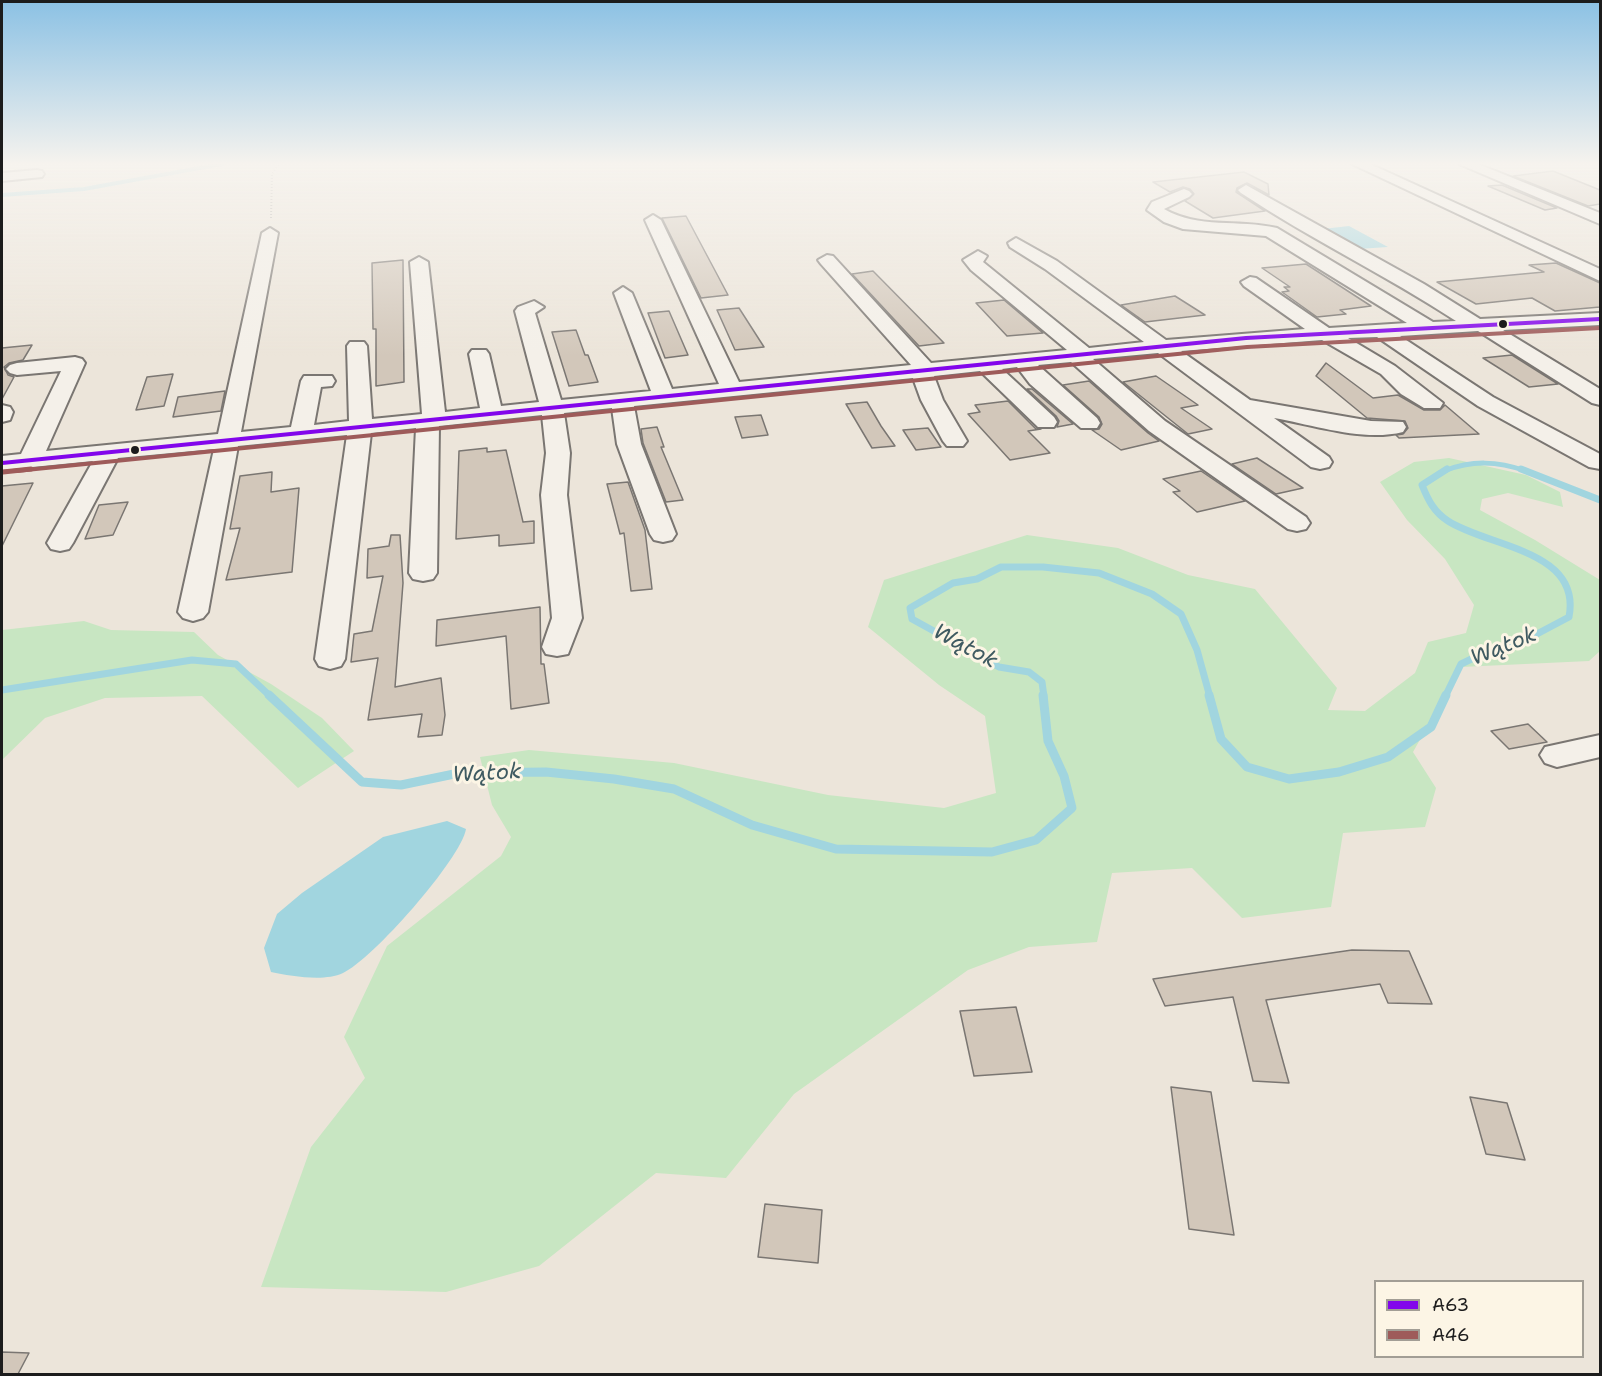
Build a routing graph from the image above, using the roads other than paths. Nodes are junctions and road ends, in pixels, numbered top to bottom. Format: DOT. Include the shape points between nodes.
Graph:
graph roads {
  1 [pos="657,228"];
  2 [pos="1254,228"];
  3 [pos="1308,228"];
  4 [pos="1497,228"];
  5 [pos="270,233"];
  6 [pos="1016,243"];
  7 [pos="978,256"];
  8 [pos="827,260"];
  9 [pos="419,262"];
  10 [pos="1600,276"];
  11 [pos="1250,282"];
  12 [pos="623,293"];
  13 [pos="534,307"];
  14 [pos="1600,319"];
  15 [pos="655,325"];
  16 [pos="1479,325"];
  17 [pos="1427,327"];
  18 [pos="1380,330"];
  19 [pos="1324,333"];
  20 [pos="357,346"];
  21 [pos="1164,347"];
  22 [pos="479,354"];
  23 [pos="1082,355"];
  24 [pos="1023,361"];
  25 [pos="986,365"];
  26 [pos="17,369"];
  27 [pos="923,371"];
  28 [pos="324,381"];
  29 [pos="732,390"];
  30 [pos="671,396"];
  31 [pos="1600,398"];
  32 [pos="622,400"];
  33 [pos="1432,403"];
  34 [pos="1245,406"];
  35 [pos="551,408"];
  36 [pos="492,414"];
  37 [pos="431,419"];
  38 [pos="1046,422"];
  39 [pos="1089,423"];
  40 [pos="359,427"];
  41 [pos="1395,427"];
  42 [pos="301,433"];
  43 [pos="229,440"];
  44 [pos="955,441"];
  45 [pos="110,452"];
  46 [pos="30,460"];
  47 [pos="1320,462"];
  48 [pos="1598,462"];
  49 [pos="2,463"];
  50 [pos="1297,523"];
  51 [pos="663,534"];
  52 [pos="60,543"];
  53 [pos="423,573"];
  54 [pos="193,612"];
  55 [pos="558,647"];
  56 [pos="330,659"];
  57 [pos="1600,746"];
  58 [pos="1557,755"];
  1 -- 29 [label="street"];
  2 -- 17 [label="street" via="1271,232"];
  3 -- 16 [label="street"];
  4 -- 10 [label="street"];
  5 -- 43 [label="street"];
  6 -- 21 [label="street"];
  7 -- 23 [label="street" via="972,260 977,266"];
  8 -- 27 [label="street"];
  9 -- 37 [label="street"];
  11 -- 19 [label="street"];
  12 -- 30 [label="street"];
  13 -- 35 [label="street" via="525,311"];
  14 -- 16 [label="street"];
  15 -- 30 [label="street" via="651,328"];
  16 -- 17 [label="street"];
  16 -- 31 [label="street"];
  17 -- 18 [label="street"];
  18 -- 19 [label="street"];
  18 -- 48 [label="street" via="1478,398"];
  19 -- 21 [label="street"];
  19 -- 33 [label="street" via="1388,370 1408,389"];
  20 -- 40 [label="street"];
  21 -- 23 [label="street"];
  21 -- 34 [label="street"];
  22 -- 36 [label="street"];
  23 -- 24 [label="street"];
  23 -- 50 [label="street" via="1157,426"];
  24 -- 25 [label="street"];
  24 -- 39 [label="street"];
  25 -- 27 [label="street"];
  25 -- 38 [label="street"];
  26 -- 46 [label="street" via="75,363"];
  27 -- 29 [label="street"];
  27 -- 44 [label="street" via="932,400"];
  28 -- 42 [label="street" via="312,381"];
  29 -- 30 [label="street"];
  30 -- 32 [label="street"];
  32 -- 35 [label="street"];
  32 -- 51 [label="street" via="629,444"];
  34 -- 41 [label="street" via="1371,428"];
  34 -- 47 [label="street"];
  35 -- 36 [label="street"];
  35 -- 55 [label="street" via="559,479 554,495 567,618"];
  36 -- 37 [label="street"];
  37 -- 40 [label="street"];
  37 -- 53 [label="street"];
  40 -- 42 [label="street"];
  40 -- 56 [label="street"];
  42 -- 43 [label="street"];
  43 -- 45 [label="street"];
  43 -- 54 [label="street"];
  45 -- 46 [label="street"];
  45 -- 52 [label="street"];
  46 -- 49 [label="street"];
  57 -- 58 [label="street"];
}
